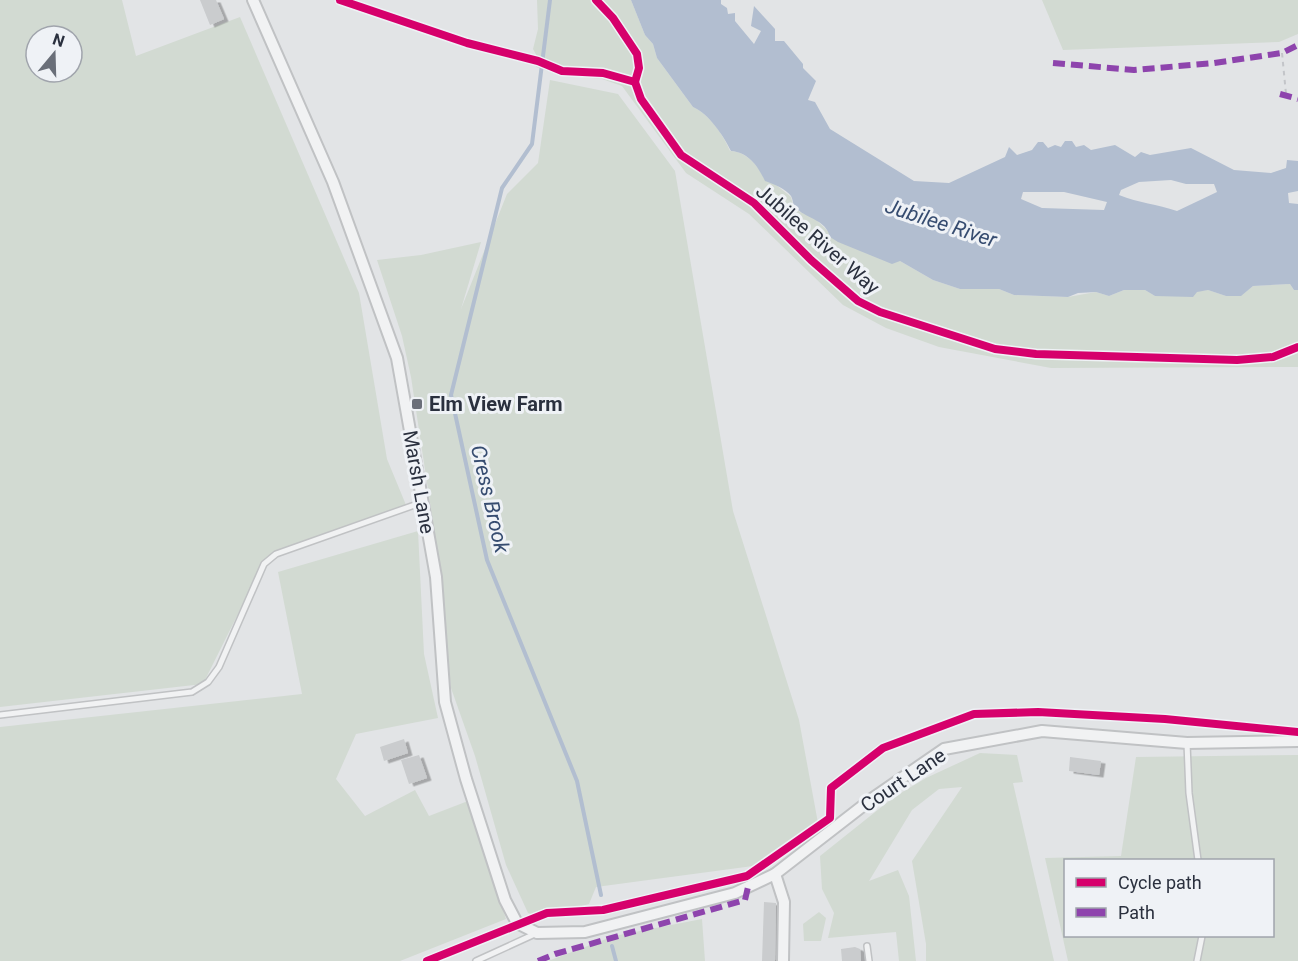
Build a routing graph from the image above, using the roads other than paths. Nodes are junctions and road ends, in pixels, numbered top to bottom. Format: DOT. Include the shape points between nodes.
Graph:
graph roads {
  1 [pos="252,0"];
  2 [pos="423,502"];
  3 [pos="0,715"];
  4 [pos="1298,741"];
  5 [pos="1187,743"];
  6 [pos="1198,859"];
  7 [pos="775,874"];
  8 [pos="537,933"];
  9 [pos="1202,937"];
  10 [pos="867,946"];
  11 [pos="476,961"];
  12 [pos="783,961"];
  13 [pos="869,961"];
  14 [pos="1197,961"];
  1 -- 2 [label="street, Marsh Lane" via="333,182 398,358"];
  2 -- 3 [label="lane" via="276,554 264,564 219,667 208,682 192,692"];
  2 -- 8 [label="street, Marsh Lane" via="436,577 448,713 505,900 517,923"];
  4 -- 5 [label="street, Court Lane"];
  5 -- 6 [label="lane"];
  5 -- 7 [label="street, Court Lane" via="1042,731 944,749"];
  7 -- 8 [label="street, Court Lane" via="735,893 585,932"];
  7 -- 12 [label="street" via="784,902"];
  8 -- 11 [label="lane"];
  9 -- 14 [label="lane"];
  10 -- 13 [label="lane"];
}
